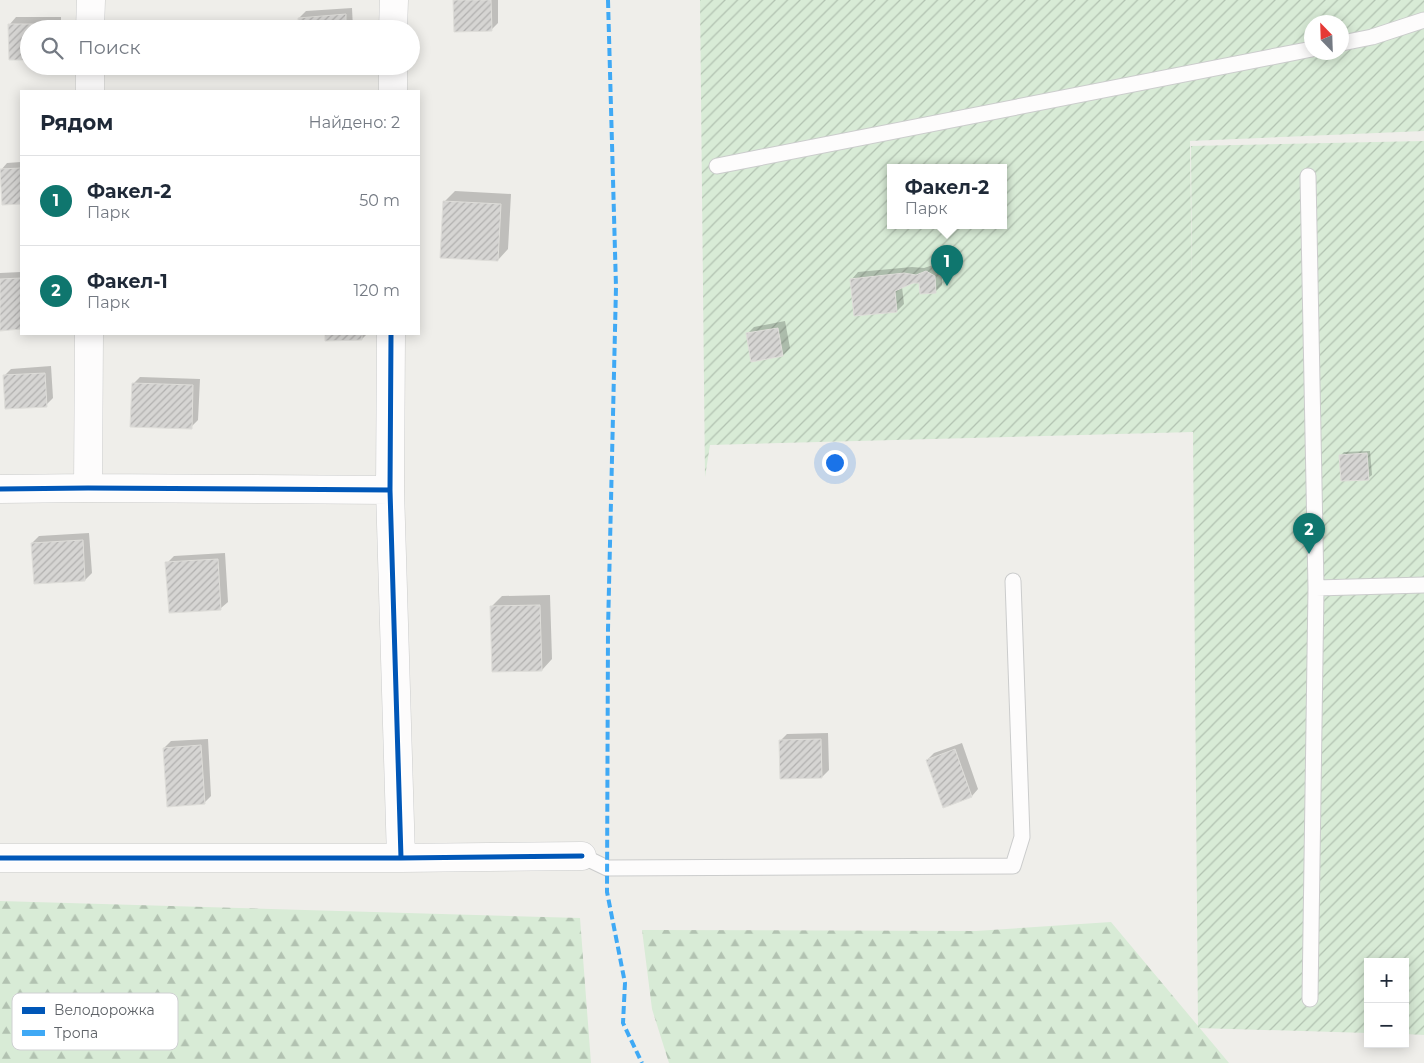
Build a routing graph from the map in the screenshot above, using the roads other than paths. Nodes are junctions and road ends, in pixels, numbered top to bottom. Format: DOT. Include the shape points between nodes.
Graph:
graph roads {
  1 [pos="90,0"];
  2 [pos="394,0"];
  3 [pos="90,20"];
  4 [pos="394,20"];
  5 [pos="1424,20"];
  6 [pos="1349,42"];
  7 [pos="1304,51"];
  8 [pos="90,75"];
  9 [pos="393,75"];
  10 [pos="90,90"];
  11 [pos="393,90"];
  12 [pos="717,166"];
  13 [pos="1308,176"];
  14 [pos="89,335"];
  15 [pos="391,335"];
  16 [pos="88,488"];
  17 [pos="0,489"];
  18 [pos="390,490"];
  19 [pos="1013,581"];
  20 [pos="1424,585"];
  21 [pos="1316,588"];
  22 [pos="582,856"];
  23 [pos="0,858"];
  24 [pos="401,858"];
  25 [pos="1310,998"];
  1 -- 3 [label="street"];
  2 -- 4 [label="street"];
  5 -- 6 [label="lane"];
  7 -- 12 [label="lane"];
  8 -- 10 [label="street"];
  9 -- 11 [label="street"];
  13 -- 21 [label="lane"];
  14 -- 16 [label="street"];
  15 -- 18 [label="street"];
  16 -- 17 [label="street"];
  16 -- 18 [label="street"];
  18 -- 24 [label="street"];
  19 -- 22 [label="lane" via="1022,836 1013,866 607,868"];
  20 -- 21 [label="lane"];
  21 -- 25 [label="lane"];
  22 -- 24 [label="street"];
  23 -- 24 [label="street"];
}
